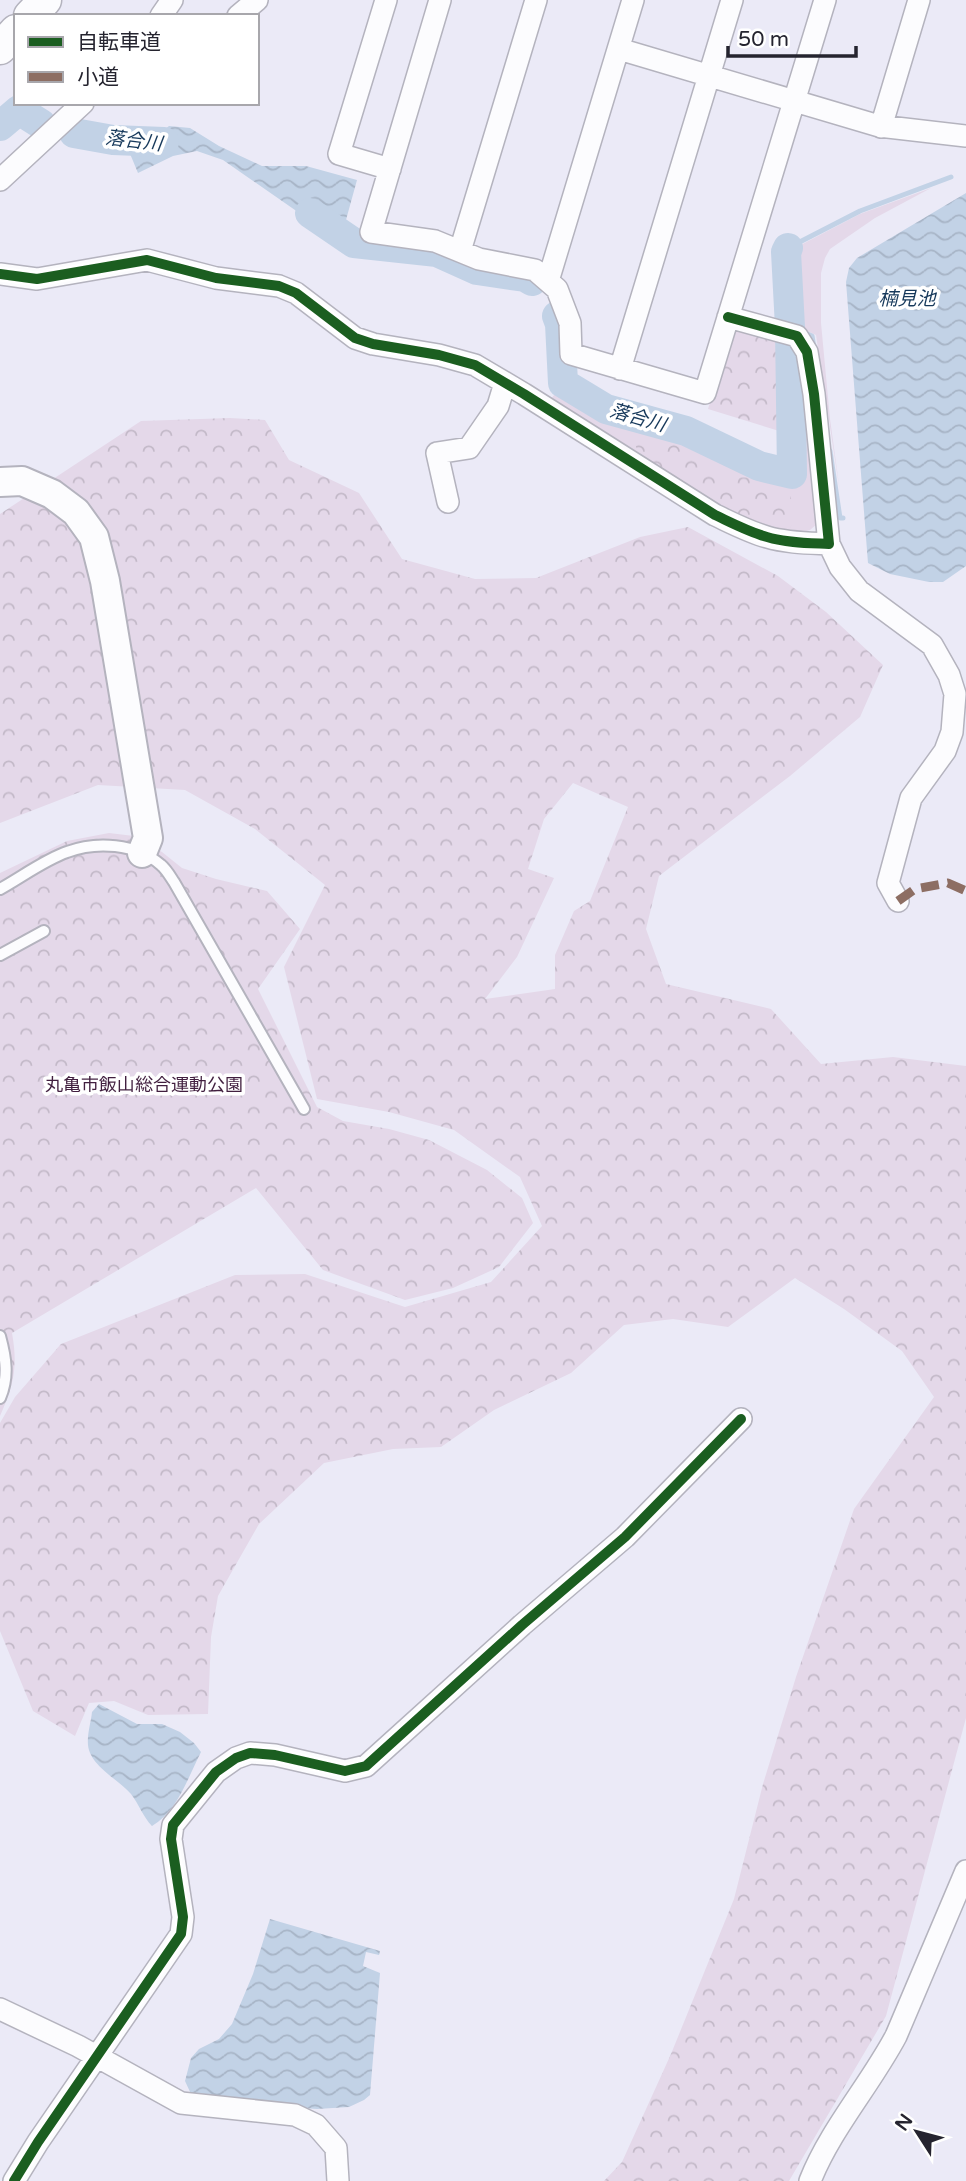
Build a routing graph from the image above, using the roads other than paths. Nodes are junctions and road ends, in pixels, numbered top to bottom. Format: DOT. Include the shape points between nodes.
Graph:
graph roads {
  1 [pos="45,0"];
  2 [pos="257,0"];
  3 [pos="386,0"];
  4 [pos="440,0"];
  5 [pos="536,0"];
  6 [pos="633,0"];
  7 [pos="732,0"];
  8 [pos="825,0"];
  9 [pos="919,0"];
  10 [pos="32,14"];
  11 [pos="240,14"];
  12 [pos="14,33"];
  13 [pos="0,48"];
  14 [pos="619,49"];
  15 [pos="709,76"];
  16 [pos="794,101"];
  17 [pos="81,105"];
  18 [pos="881,127"];
  19 [pos="966,136"];
  20 [pos="390,169"];
  21 [pos="0,180"];
  22 [pos="460,251"];
  23 [pos="0,274"];
  24 [pos="548,281"];
  25 [pos="728,317"];
  26 [pos="620,369"];
  27 [pos="505,383"];
  28 [pos="0,482"];
  29 [pos="448,502"];
  30 [pos="829,544"];
  31 [pos="142,853"];
  32 [pos="0,889"];
  33 [pos="898,901"];
  34 [pos="44,931"];
  35 [pos="0,955"];
  36 [pos="304,1109"];
  37 [pos="0,1336"];
  38 [pos="0,1398"];
  39 [pos="741,1419"];
  40 [pos="966,1871"];
  41 [pos="0,2009"];
  42 [pos="97,2057"];
  43 [pos="14,2181"];
  44 [pos="338,2181"];
  45 [pos="810,2181"];
  1 -- 10 [label="main road"];
  2 -- 11 [label="street"];
  3 -- 20 [label="street" via="339,154"];
  4 -- 20 [label="street"];
  5 -- 22 [label="street"];
  6 -- 14 [label="street"];
  7 -- 15 [label="street"];
  8 -- 16 [label="street"];
  9 -- 18 [label="street"];
  12 -- 13 [label="main road"];
  14 -- 15 [label="street"];
  14 -- 24 [label="street"];
  15 -- 16 [label="street"];
  15 -- 26 [label="street"];
  16 -- 18 [label="street"];
  16 -- 25 [label="street"];
  17 -- 21 [label="street"];
  18 -- 19 [label="street"];
  20 -- 22 [label="street" via="371,232 435,241"];
  22 -- 24 [label="street" via="535,270"];
  23 -- 27 [label="street" via="37,279 147,260 216,278 279,286 296,293 355,338 475,365"];
  24 -- 26 [label="street" via="558,289 570,323 571,354"];
  25 -- 26 [label="street" via="705,393"];
  25 -- 30 [label="street" via="787,334 807,352"];
  27 -- 29 [label="street" via="498,406 470,448 437,453"];
  27 -- 30 [label="street" via="715,515 770,538"];
  28 -- 31 [label="street" via="22,481 52,494 76,512 94,537 148,838"];
  30 -- 33 [label="street" via="859,591 932,645 955,694 952,732 945,751 911,797 888,883"];
  31 -- 32 [label="lane" via="119,846 66,852"];
  31 -- 36 [label="lane" via="160,864 174,882"];
  34 -- 35 [label="lane"];
  37 -- 38 [label="lane" via="6,1359"];
  39 -- 42 [label="street" via="625,1536 366,1766 345,1771 250,1753 216,1772 173,1825 181,1934"];
  40 -- 45 [label="street" via="896,2036 829,2141"];
  41 -- 42 [label="street"];
  42 -- 43 [label="street"];
  42 -- 44 [label="street" via="181,2103 295,2115 316,2125 336,2148"];
}
